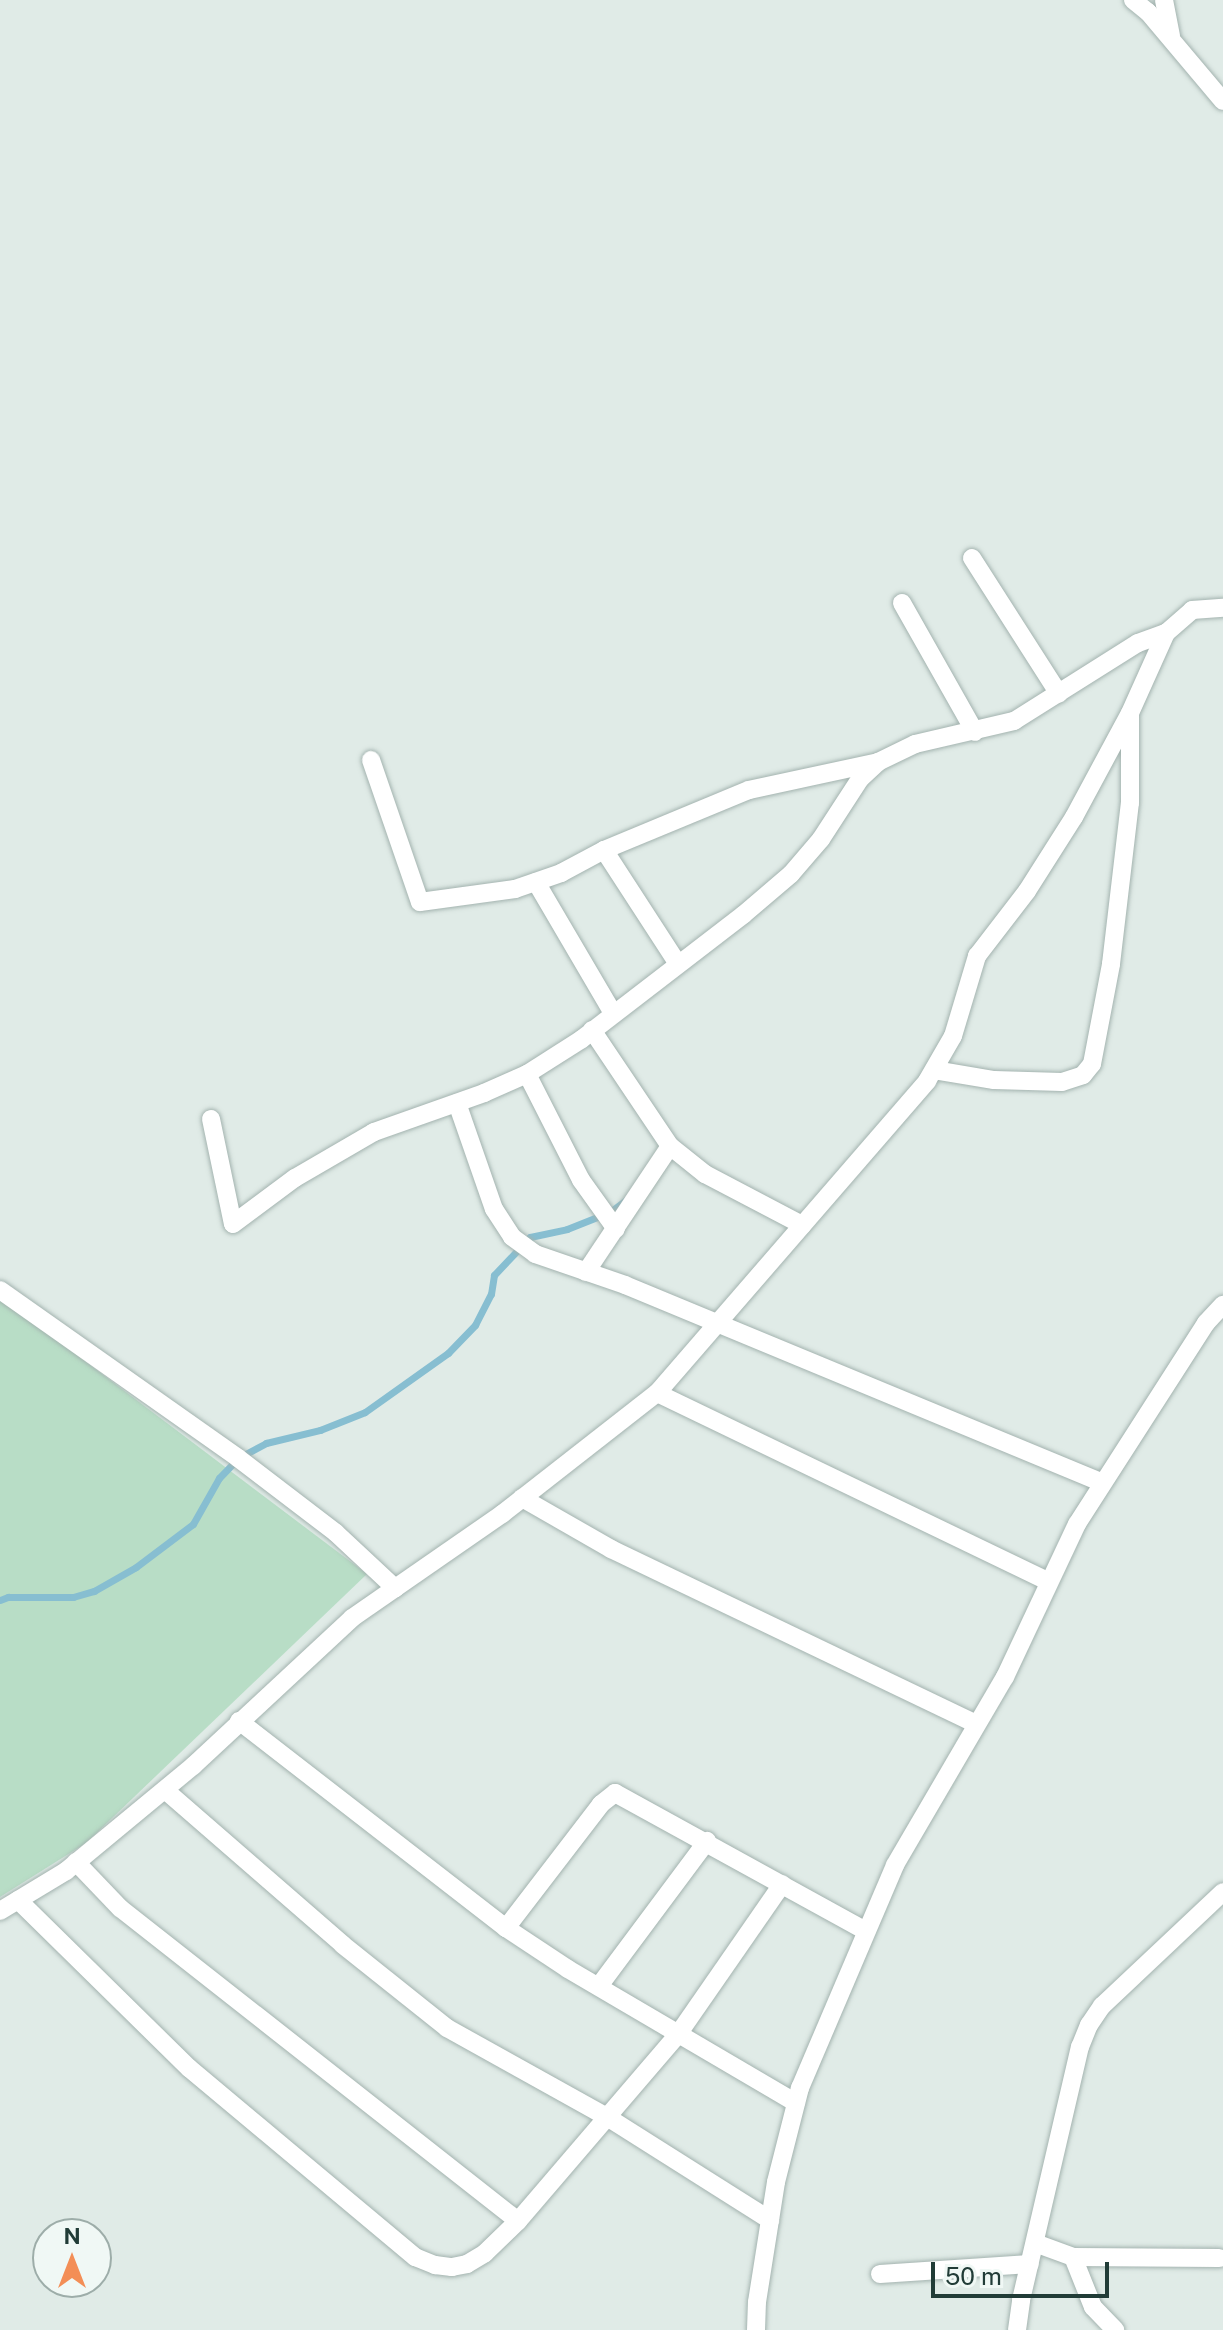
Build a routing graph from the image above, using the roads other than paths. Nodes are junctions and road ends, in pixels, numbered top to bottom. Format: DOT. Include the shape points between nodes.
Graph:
graph roads {
  1 [pos="1133,0"];
  2 [pos="1164,0"];
  3 [pos="1172,39"];
  4 [pos="1223,101"];
  5 [pos="972,558"];
  6 [pos="902,603"];
  7 [pos="1223,608"];
  8 [pos="1166,633"];
  9 [pos="1059,694"];
  10 [pos="1130,713"];
  11 [pos="975,732"];
  12 [pos="371,760"];
  13 [pos="878,762"];
  14 [pos="604,850"];
  15 [pos="536,882"];
  16 [pos="678,964"];
  17 [pos="613,1013"];
  18 [pos="592,1030"];
  19 [pos="934,1070"];
  20 [pos="527,1074"];
  21 [pos="457,1103"];
  22 [pos="211,1119"];
  23 [pos="670,1146"];
  24 [pos="802,1225"];
  25 [pos="616,1229"];
  26 [pos="586,1272"];
  27 [pos="0,1290"];
  28 [pos="1223,1305"];
  29 [pos="719,1323"];
  30 [pos="657,1393"];
  31 [pos="1103,1483"];
  32 [pos="522,1498"];
  33 [pos="1047,1581"];
  34 [pos="395,1588"];
  35 [pos="239,1721"];
  36 [pos="976,1724"];
  37 [pos="165,1790"];
  38 [pos="707,1841"];
  39 [pos="76,1862"];
  40 [pos="782,1884"];
  41 [pos="1223,1892"];
  42 [pos="18,1900"];
  43 [pos="0,1911"];
  44 [pos="506,1928"];
  45 [pos="866,1931"];
  46 [pos="599,1986"];
  47 [pos="679,2033"];
  48 [pos="796,2103"];
  49 [pos="607,2117"];
  50 [pos="770,2220"];
  51 [pos="518,2221"];
  52 [pos="1035,2243"];
  53 [pos="1073,2257"];
  54 [pos="1219,2258"];
  55 [pos="1030,2264"];
  56 [pos="880,2274"];
  57 [pos="756,2330"];
  58 [pos="1017,2330"];
  59 [pos="1115,2330"];
  1 -- 3 [label="street"];
  2 -- 3 [label="street"];
  3 -- 4 [label="street"];
  5 -- 9 [label="street"];
  6 -- 11 [label="street"];
  7 -- 8 [label="street" via="1192,610"];
  8 -- 9 [label="street" via="1138,643"];
  8 -- 10 [label="street"];
  9 -- 11 [label="street" via="1014,721"];
  10 -- 19 [label="street" via="1074,817 977,956 953,1036"];
  10 -- 19 [label="street" via="1130,803 1111,964 1092,1064 1083,1075 1062,1082 994,1080"];
  11 -- 13 [label="street" via="915,744"];
  12 -- 15 [label="street" via="420,902 487,896"];
  13 -- 14 [label="street" via="749,790"];
  13 -- 16 [label="street" via="854,786 821,839 791,874"];
  14 -- 15 [label="street"];
  14 -- 16 [label="street"];
  15 -- 17 [label="street"];
  16 -- 17 [label="street"];
  17 -- 18 [label="street"];
  18 -- 20 [label="street"];
  18 -- 23 [label="street"];
  19 -- 24 [label="street" via="897,1120"];
  20 -- 21 [label="street"];
  20 -- 25 [label="street" via="573,1167"];
  21 -- 22 [label="street" via="348,1146 233,1224"];
  21 -- 26 [label="street" via="494,1209 512,1237 535,1254"];
  23 -- 24 [label="street" via="705,1174"];
  23 -- 25 [label="street"];
  24 -- 29 [label="street"];
  25 -- 26 [label="street"];
  26 -- 29 [label="street"];
  27 -- 34 [label="street" via="238,1458 336,1533"];
  28 -- 31 [label="street" via="1206,1323"];
  29 -- 30 [label="street"];
  29 -- 31 [label="street"];
  30 -- 32 [label="street"];
  30 -- 33 [label="street"];
  31 -- 33 [label="street"];
  32 -- 34 [label="street"];
  32 -- 36 [label="street" via="611,1549"];
  33 -- 36 [label="street" via="1005,1677"];
  34 -- 35 [label="street" via="352,1618"];
  35 -- 37 [label="street"];
  35 -- 44 [label="street"];
  36 -- 45 [label="street" via="895,1865"];
  37 -- 39 [label="street"];
  37 -- 49 [label="street" via="447,2028"];
  38 -- 40 [label="street"];
  38 -- 44 [label="street" via="625,1796 610,1794"];
  38 -- 46 [label="street"];
  39 -- 42 [label="street"];
  39 -- 51 [label="street" via="120,1908"];
  40 -- 45 [label="street"];
  40 -- 47 [label="street"];
  41 -- 52 [label="street" via="1102,2006 1089,2025"];
  42 -- 43 [label="street"];
  42 -- 51 [label="street" via="189,2068 415,2257 435,2265 467,2264"];
  44 -- 46 [label="street"];
  45 -- 48 [label="street"];
  46 -- 47 [label="street"];
  47 -- 48 [label="street"];
  47 -- 49 [label="street"];
  48 -- 50 [label="street"];
  49 -- 50 [label="street"];
  49 -- 51 [label="street"];
  50 -- 57 [label="street"];
  52 -- 53 [label="street"];
  52 -- 55 [label="street"];
  53 -- 54 [label="street"];
  53 -- 59 [label="street" via="1093,2307"];
  55 -- 56 [label="street"];
  55 -- 58 [label="street"];
}
